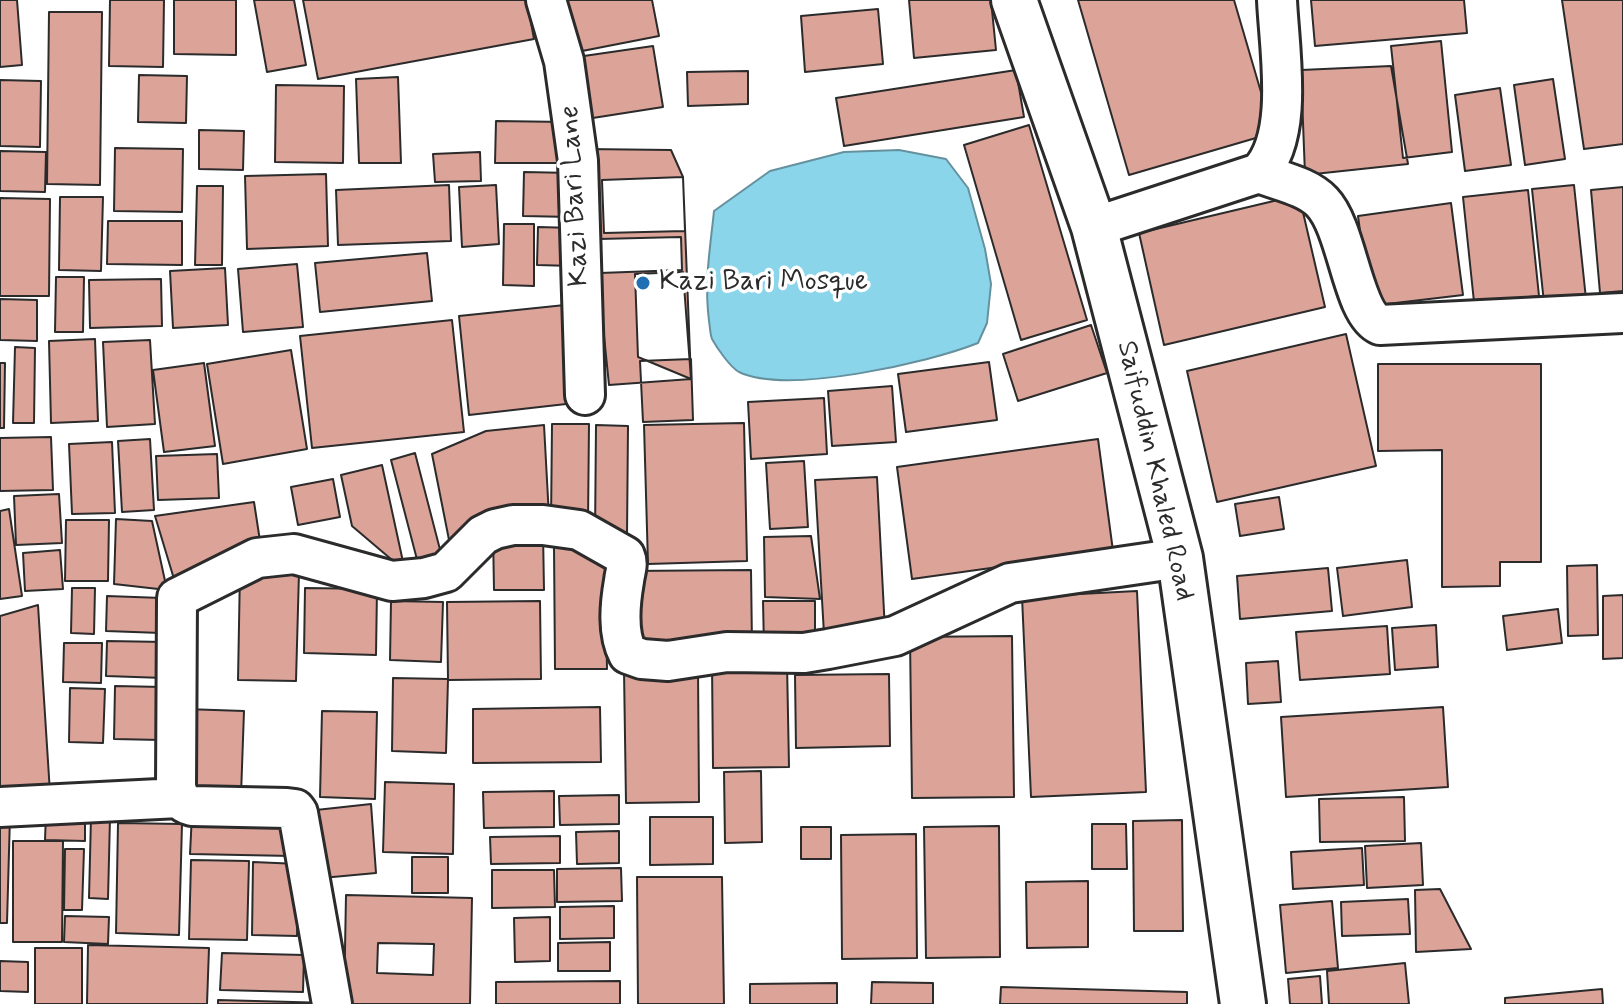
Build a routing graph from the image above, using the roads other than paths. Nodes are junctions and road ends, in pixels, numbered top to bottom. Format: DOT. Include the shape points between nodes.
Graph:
graph roads {
  1 [pos="546,0"];
  2 [pos="1014,0"];
  3 [pos="1277,0"];
  4 [pos="1259,173"];
  5 [pos="1094,227"];
  6 [pos="1623,313"];
  7 [pos="585,395"];
  8 [pos="1180,558"];
  9 [pos="179,798"];
  10 [pos="0,807"];
  11 [pos="332,1004"];
  12 [pos="1243,1004"];
  1 -- 7 [label="street, Kazi Bari Lane" via="564,61 578,161"];
  2 -- 5 [label="main road, Saifuddin Khaled Road"];
  3 -- 4 [label="street" via="1282,110 1270,163"];
  4 -- 5 [label="street"];
  4 -- 6 [label="street" via="1322,202 1339,232 1366,315 1380,325"];
  5 -- 8 [label="main road, Saifuddin Khaled Road"];
  8 -- 9 [label="street" via="1010,583 895,636 804,653 727,652 668,661 628,654 620,627 627,561 579,530 543,525 495,529 446,572 392,581 294,554 257,558 177,598"];
  8 -- 12 [label="main road, Saifuddin Khaled Road"];
  9 -- 10 [label="street"];
  9 -- 11 [label="street" via="192,806 287,808 298,813"];
}
